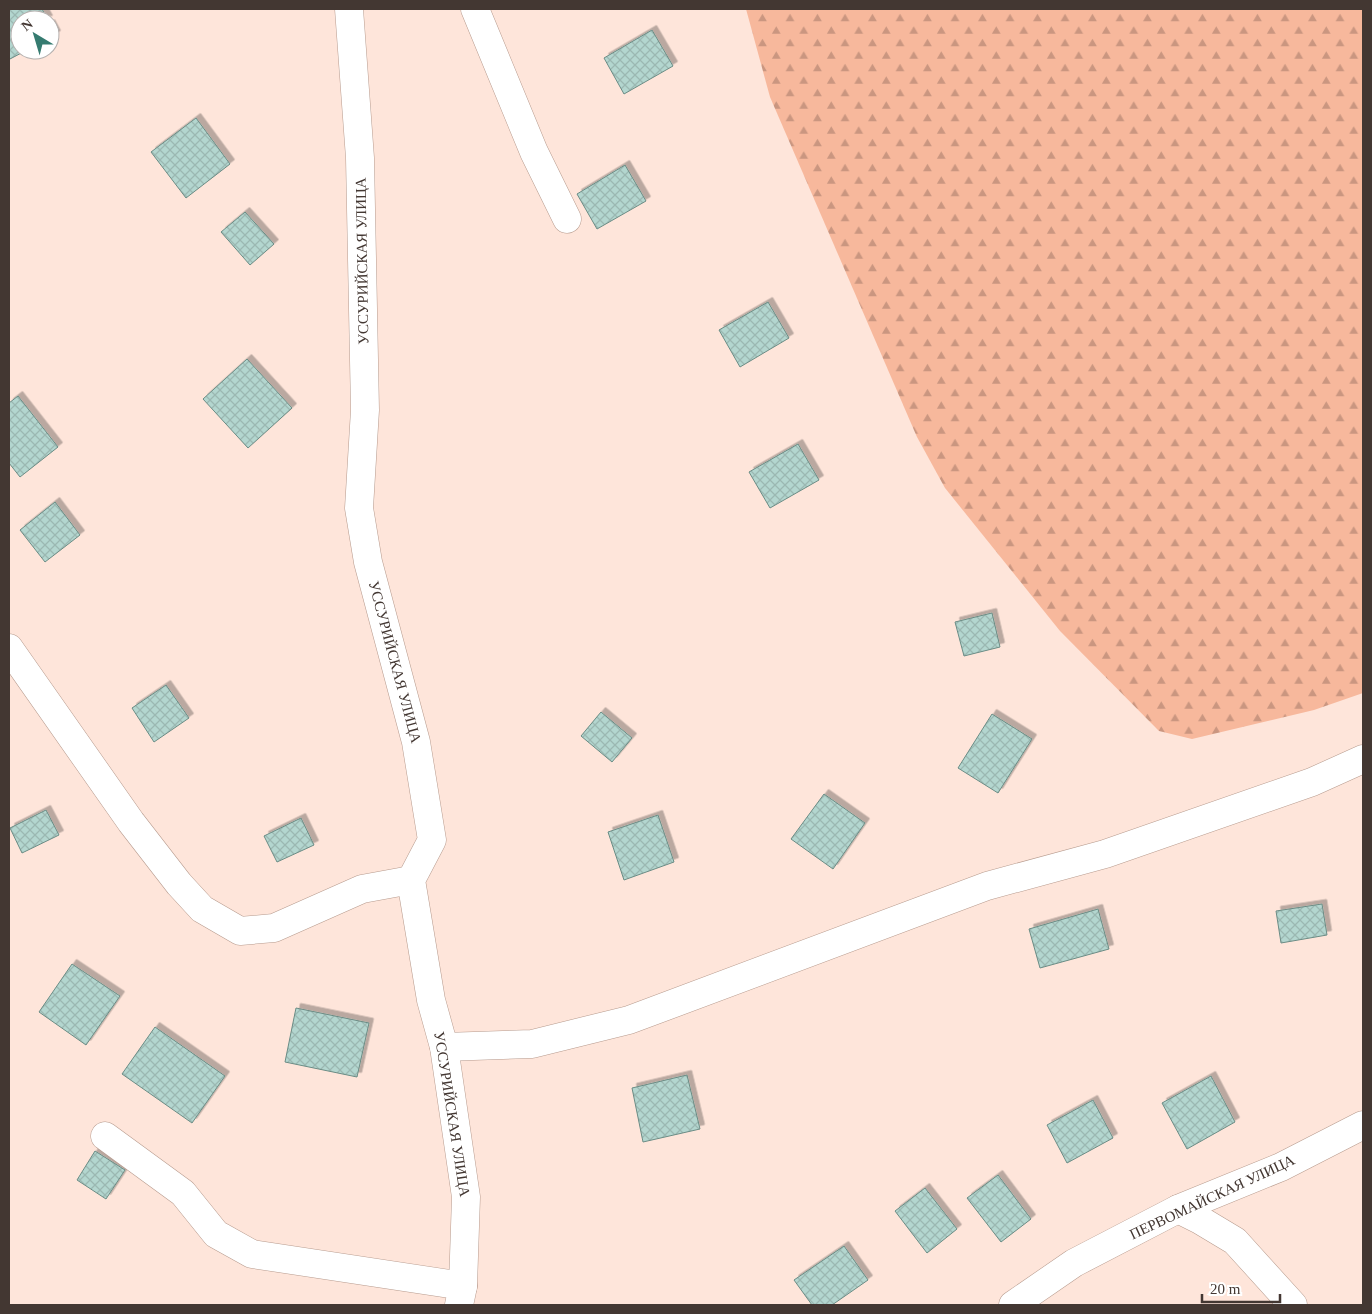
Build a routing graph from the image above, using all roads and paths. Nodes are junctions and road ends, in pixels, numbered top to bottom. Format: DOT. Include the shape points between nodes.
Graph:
graph roads {
  1 [pos="349,9"];
  2 [pos="475,9"];
  3 [pos="567,219"];
  4 [pos="9,648"];
  5 [pos="1363,759"];
  6 [pos="411,880"];
  7 [pos="444,1047"];
  8 [pos="1363,1125"];
  9 [pos="104,1136"];
  10 [pos="1178,1209"];
  11 [pos="461,1295"];
  12 [pos="1013,1305"];
  13 [pos="1294,1305"];
  1 -- 6 [label="street, УССУРИЙСКАЯ УЛИЦА" via="361,168 365,410 359,508 368,562 416,742 432,840"];
  2 -- 3 [label="street" via="530,143"];
  4 -- 6 [label="street" via="131,822 202,909 240,930 274,928 362,889"];
  5 -- 7 [label="street" via="1312,782 1105,854 987,886 629,1020 532,1044"];
  6 -- 7 [label="street, УССУРИЙСКАЯ УЛИЦА" via="431,1000"];
  7 -- 11 [label="street, УССУРИЙСКАЯ УЛИЦА" via="466,1197"];
  8 -- 10 [label="street, ПЕРВОМАЙСКАЯ УЛИЦА" via="1281,1166"];
  9 -- 11 [label="street" via="183,1193 216,1234 252,1254"];
  10 -- 12 [label="street, ПЕРВОМАЙСКАЯ УЛИЦА" via="1074,1263"];
  10 -- 13 [label="street" via="1235,1241"];
}
